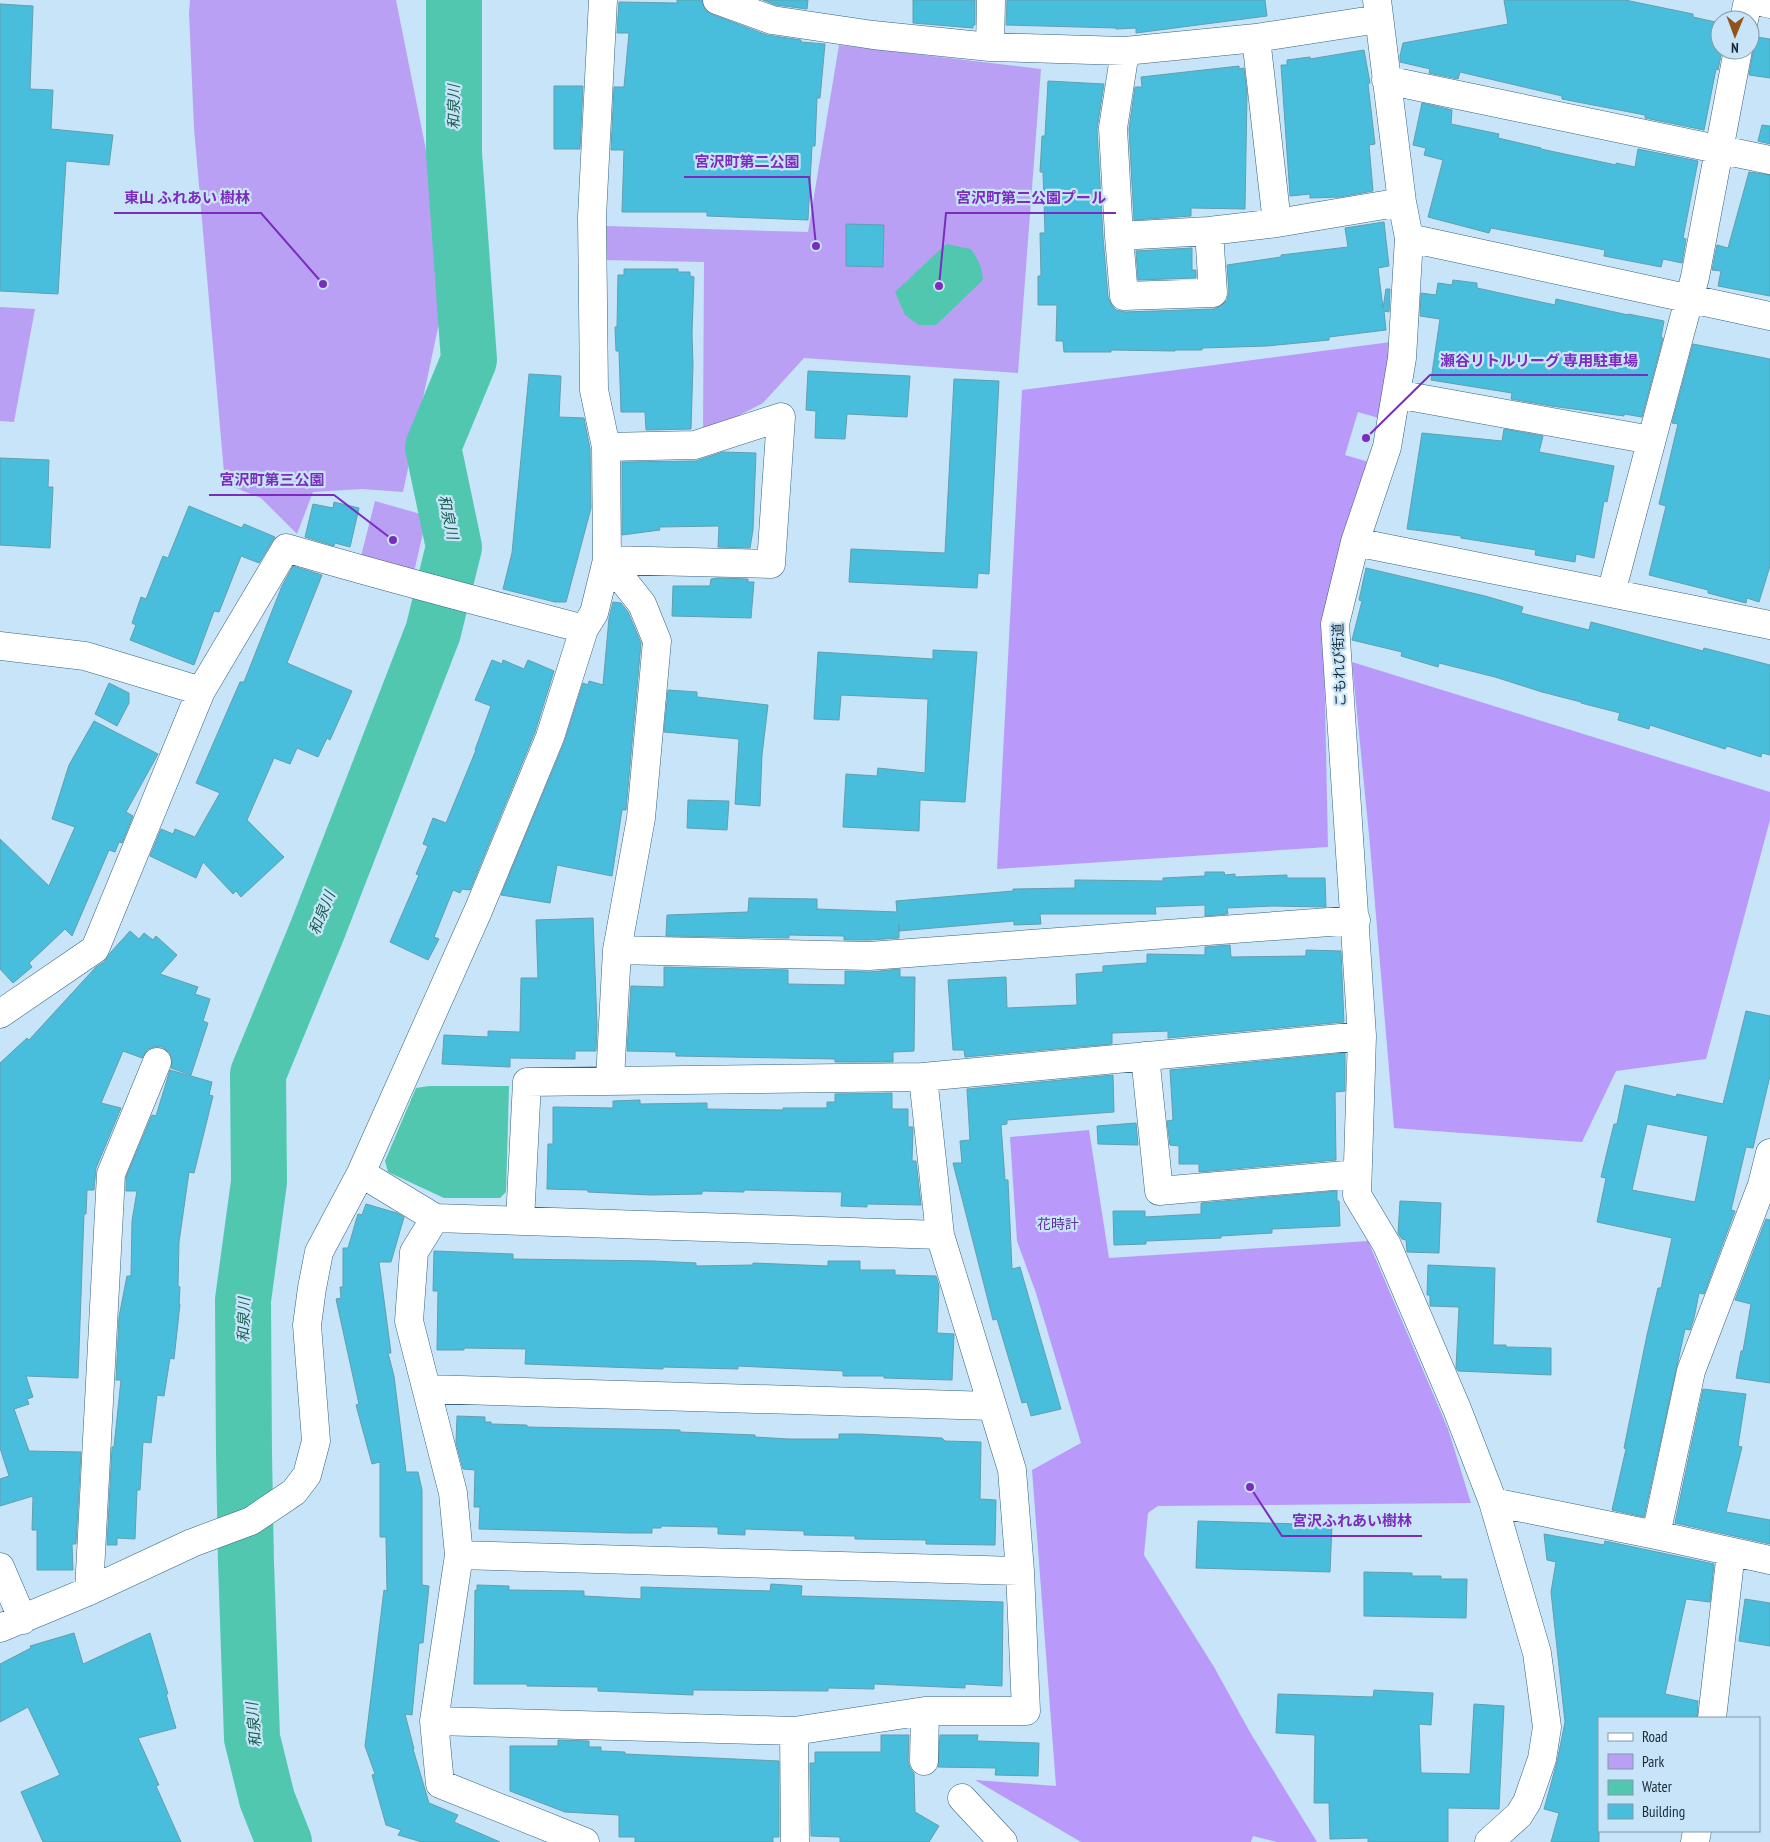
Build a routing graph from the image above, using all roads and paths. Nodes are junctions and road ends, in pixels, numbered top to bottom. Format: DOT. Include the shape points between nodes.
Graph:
graph roads {
  1 [pos="604,0"];
  2 [pos="718,0"];
  3 [pos="991,0"];
  4 [pos="1753,0"];
  5 [pos="1770,4"];
  6 [pos="1378,9"];
  7 [pos="1256,38"];
  8 [pos="990,47"];
  9 [pos="1125,51"];
  10 [pos="1736,60"];
  11 [pos="1386,80"];
  12 [pos="1720,150"];
  13 [pos="1770,160"];
  14 [pos="1402,202"];
  15 [pos="1277,223"];
  16 [pos="1209,231"];
  17 [pos="1119,236"];
  18 [pos="1409,238"];
  19 [pos="1689,299"];
  20 [pos="1770,316"];
  21 [pos="1396,394"];
  22 [pos="1650,440"];
  23 [pos="606,447"];
  24 [pos="1355,542"];
  25 [pos="607,560"];
  26 [pos="1611,593"];
  27 [pos="1770,625"];
  28 [pos="584,629"];
  29 [pos="0,646"];
  30 [pos="201,691"];
  31 [pos="1356,920"];
  32 [pos="617,950"];
  33 [pos="0,1014"];
  34 [pos="1362,1036"];
  35 [pos="1145,1056"];
  36 [pos="157,1062"];
  37 [pos="922,1076"];
  38 [pos="610,1080"];
  39 [pos="1770,1153"];
  40 [pos="362,1173"];
  41 [pos="1356,1174"];
  42 [pos="434,1218"];
  43 [pos="520,1221"];
  44 [pos="940,1235"];
  45 [pos="428,1389"];
  46 [pos="992,1406"];
  47 [pos="1493,1502"];
  48 [pos="1656,1535"];
  49 [pos="1731,1552"];
  50 [pos="459,1555"];
  51 [pos="1770,1560"];
  52 [pos="0,1567"];
  53 [pos="1020,1572"];
  54 [pos="89,1591"];
  55 [pos="12,1624"];
  56 [pos="925,1711"];
  57 [pos="1712,1717"];
  58 [pos="434,1721"];
  59 [pos="794,1731"];
  60 [pos="924,1761"];
  61 [pos="962,1798"];
  62 [pos="585,1842"];
  63 [pos="795,1842"];
  64 [pos="1003,1842"];
  65 [pos="1489,1842"];
  1 -- 23 [label="street" via="592,217 594,390"];
  2 -- 8 [label="street" via="772,20"];
  3 -- 8 [label="street"];
  4 -- 5 [label="street"];
  6 -- 7 [label="street"];
  6 -- 11 [label="street, こもれび街道"];
  7 -- 9 [label="street"];
  7 -- 15 [label="street"];
  8 -- 9 [label="street"];
  9 -- 17 [label="street" via="1113,128"];
  10 -- 12 [label="street"];
  11 -- 12 [label="street"];
  11 -- 14 [label="street, こもれび街道"];
  12 -- 13 [label="street"];
  12 -- 19 [label="street"];
  14 -- 15 [label="street"];
  14 -- 18 [label="street, こもれび街道"];
  15 -- 16 [label="street"];
  16 -- 17 [label="street"];
  16 -- 17 [label="street" via="1213,294 1124,296"];
  18 -- 19 [label="street"];
  18 -- 21 [label="street, こもれび街道" via="1402,358"];
  19 -- 20 [label="street"];
  19 -- 22 [label="street"];
  21 -- 22 [label="street"];
  21 -- 24 [label="street, こもれび街道" via="1387,447"];
  22 -- 26 [label="street"];
  23 -- 25 [label="street"];
  23 -- 25 [label="street" via="695,445 781,417 771,564"];
  24 -- 26 [label="street"];
  24 -- 31 [label="street, こもれび街道" via="1335,624"];
  25 -- 28 [label="street" via="594,613"];
  25 -- 32 [label="street" via="642,604 657,641 641,818"];
  26 -- 27 [label="street"];
  28 -- 30 [label="street" via="415,586 286,548"];
  28 -- 40 [label="street" via="550,737 478,911"];
  29 -- 30 [label="street" via="85,656"];
  30 -- 33 [label="street" via="95,949"];
  31 -- 32 [label="street" via="869,956"];
  31 -- 34 [label="street, こもれび街道"];
  32 -- 38 [label="street"];
  34 -- 35 [label="street"];
  34 -- 41 [label="street, こもれび街道"];
  35 -- 37 [label="street"];
  35 -- 41 [label="street" via="1159,1191"];
  36 -- 54 [label="street" via="111,1174"];
  37 -- 38 [label="street"];
  37 -- 44 [label="street"];
  38 -- 43 [label="street" via="528,1082"];
  39 -- 48 [label="street" via="1762,1185 1691,1371"];
  40 -- 42 [label="street"];
  40 -- 54 [label="street" via="319,1252 312,1288 307,1325 316,1441 307,1475 294,1492 251,1521 192,1543"];
  41 -- 47 [label="street, こもれび街道" via="1357,1195 1387,1245"];
  42 -- 43 [label="street"];
  42 -- 45 [label="street" via="414,1252 409,1321"];
  43 -- 44 [label="street"];
  44 -- 46 [label="street"];
  45 -- 46 [label="street"];
  45 -- 50 [label="street" via="453,1493"];
  46 -- 53 [label="street" via="1012,1470"];
  47 -- 48 [label="street"];
  47 -- 65 [label="street, こもれび街道" via="1537,1653 1546,1727 1542,1759 1527,1802 1519,1815"];
  48 -- 49 [label="street"];
  49 -- 51 [label="street"];
  49 -- 57 [label="street"];
  50 -- 53 [label="street"];
  50 -- 58 [label="street"];
  52 -- 55 [label="street"];
  53 -- 56 [label="street" via="1026,1711"];
  54 -- 55 [label="street"];
  56 -- 59 [label="street"];
  56 -- 60 [label="street"];
  58 -- 59 [label="street"];
  58 -- 62 [label="street" via="440,1784"];
  59 -- 63 [label="street"];
  61 -- 64 [label="street"];
}
